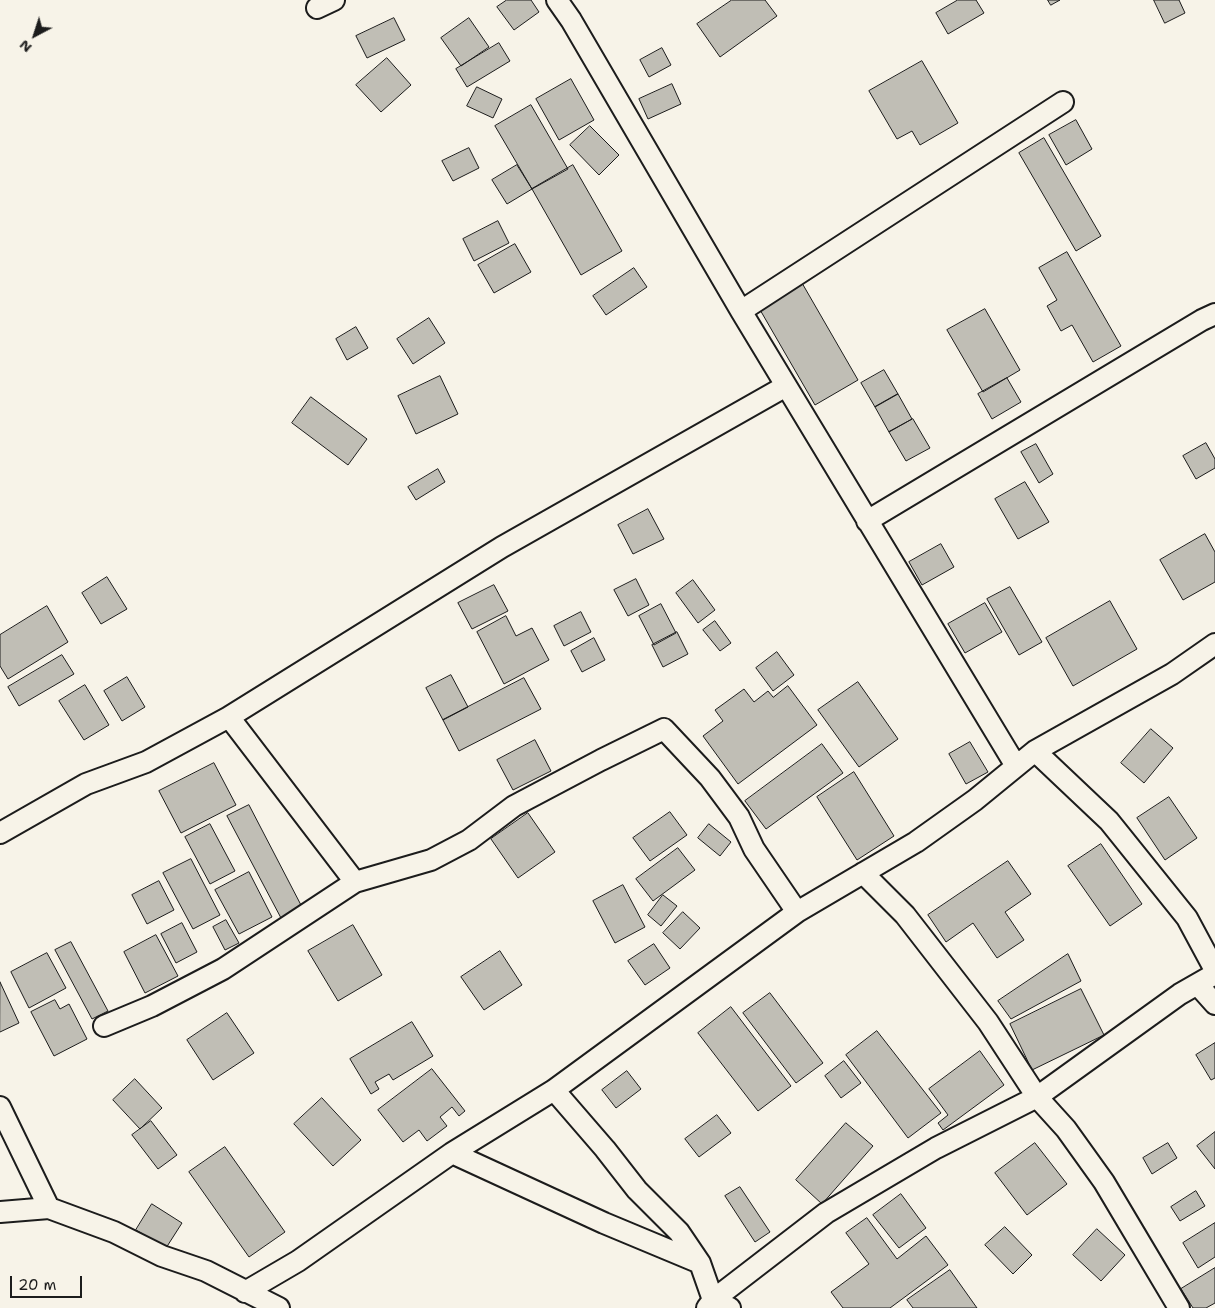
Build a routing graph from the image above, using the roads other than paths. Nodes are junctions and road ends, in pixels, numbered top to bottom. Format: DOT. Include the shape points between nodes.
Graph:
graph roads {
  1 [pos="557,0"];
  2 [pos="1063,102"];
  3 [pos="741,311"];
  4 [pos="1215,314"];
  5 [pos="786,386"];
  6 [pos="867,521"];
  7 [pos="1215,644"];
  8 [pos="229,717"];
  9 [pos="1036,752"];
  10 [pos="1016,766"];
  11 [pos="0,833"];
  12 [pos="863,873"];
  13 [pos="354,882"];
  14 [pos="798,912"];
  15 [pos="1215,970"];
  16 [pos="1215,974"];
  17 [pos="1198,985"];
  18 [pos="1215,1004"];
  19 [pos="104,1026"];
  20 [pos="554,1090"];
  21 [pos="1037,1097"];
  22 [pos="0,1107"];
  23 [pos="452,1153"];
  24 [pos="49,1208"];
  25 [pos="0,1212"];
  26 [pos="700,1263"];
  27 [pos="245,1292"];
  28 [pos="717,1305"];
  29 [pos="279,1308"];
  30 [pos="1179,1308"];
  1 -- 3 [label="street" via="572,20"];
  2 -- 3 [label="street"];
  3 -- 5 [label="street"];
  4 -- 6 [label="street"];
  5 -- 6 [label="street"];
  5 -- 8 [label="street" via="502,547"];
  6 -- 10 [label="street"];
  7 -- 9 [label="street" via="1172,674"];
  8 -- 11 [label="street" via="146,762 86,784"];
  8 -- 13 [label="street"];
  9 -- 10 [label="street"];
  9 -- 15 [label="street" via="1109,821 1187,918"];
  10 -- 12 [label="street" via="916,842"];
  12 -- 14 [label="street"];
  12 -- 21 [label="street" via="905,915 988,1022"];
  13 -- 14 [label="street" via="431,860 469,840 514,806 664,730 710,778 739,817 754,849"];
  13 -- 19 [label="street" via="223,969 152,1006"];
  14 -- 20 [label="street"];
  16 -- 17 [label="street"];
  17 -- 18 [label="street"];
  17 -- 21 [label="street" via="1180,994"];
  20 -- 23 [label="street"];
  20 -- 26 [label="street" via="606,1148 637,1190 680,1232"];
  21 -- 28 [label="street" via="936,1148 826,1214"];
  21 -- 30 [label="street" via="1066,1129 1104,1182"];
  22 -- 24 [label="street"];
  23 -- 26 [label="street"];
  23 -- 27 [label="street" via="298,1261"];
  24 -- 25 [label="street"];
  24 -- 27 [label="street" via="206,1271"];
  26 -- 28 [label="street"];
  27 -- 29 [label="street"];
}
